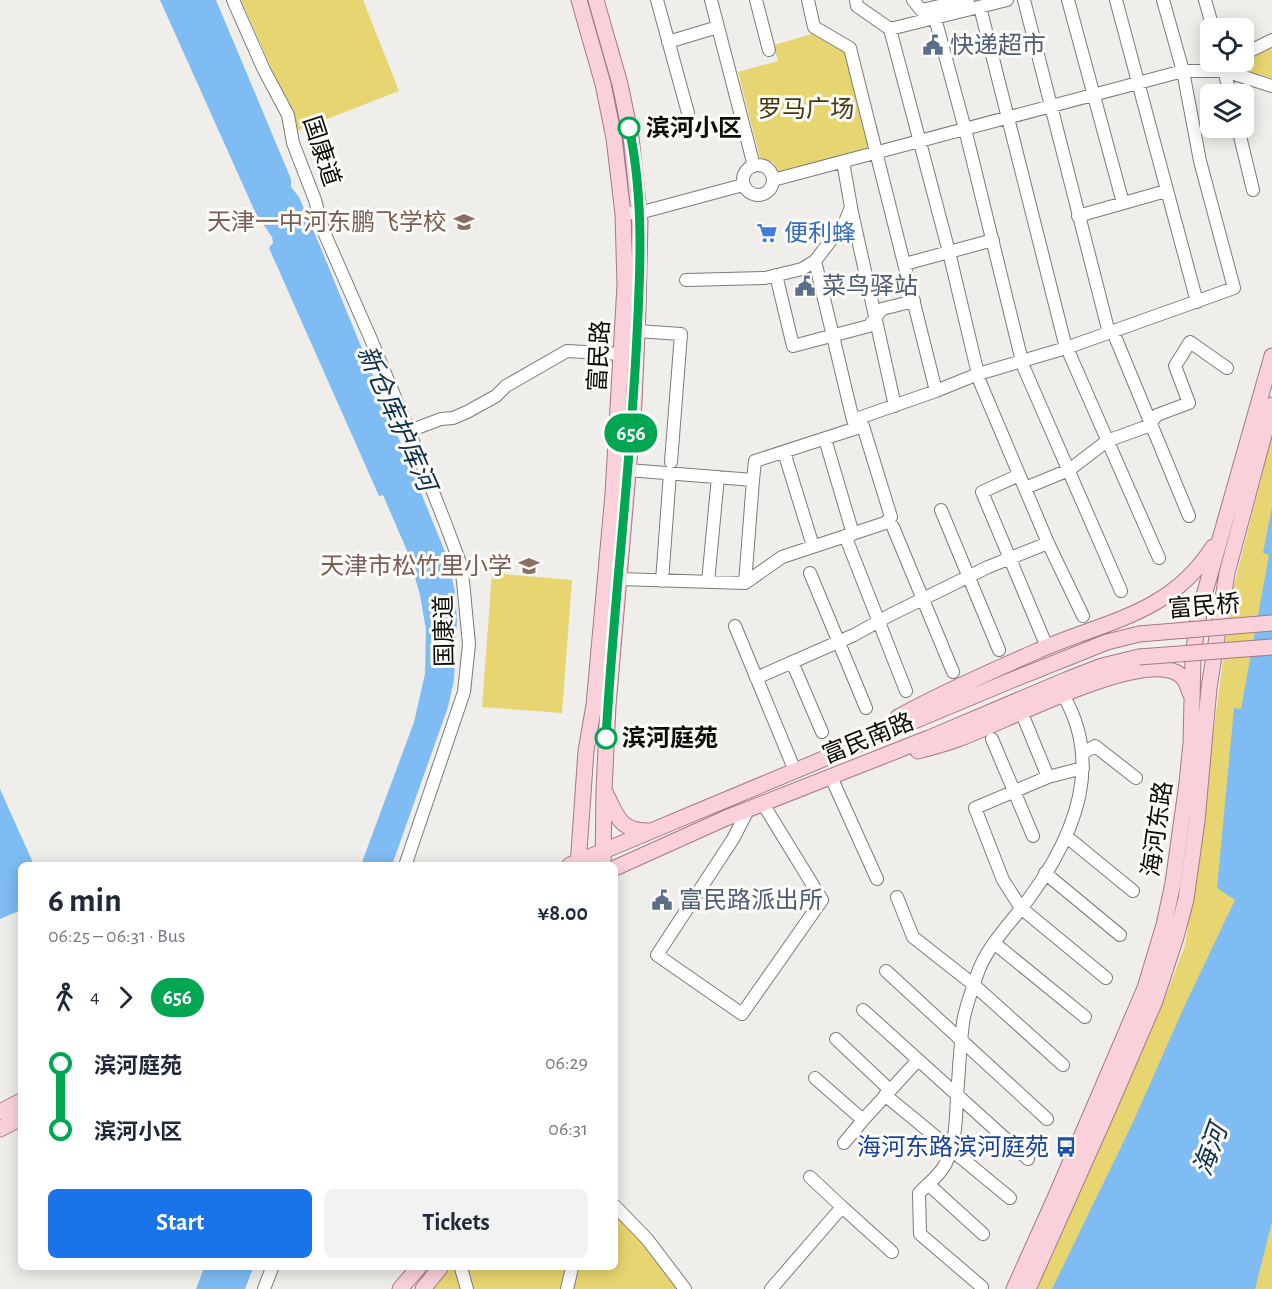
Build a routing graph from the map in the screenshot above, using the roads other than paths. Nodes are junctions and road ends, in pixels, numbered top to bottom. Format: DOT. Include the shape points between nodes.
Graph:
graph roads {
  1 [pos="233,0"];
  2 [pos="579,0"];
  3 [pos="596,0"];
  4 [pos="657,0"];
  5 [pos="711,0"];
  6 [pos="756,0"];
  7 [pos="808,0"];
  8 [pos="855,0"];
  9 [pos="913,0"];
  10 [pos="968,0"];
  11 [pos="1007,0"];
  12 [pos="1024,0"];
  13 [pos="1068,0"];
  14 [pos="1116,0"];
  15 [pos="1163,0"];
  16 [pos="1205,0"];
  17 [pos="980,7"];
  18 [pos="935,18"];
  19 [pos="1210,18"];
  20 [pos="718,27"];
  21 [pos="890,29"];
  22 [pos="1272,40"];
  23 [pos="668,42"];
  24 [pos="1254,49"];
  25 [pos="769,50"];
  26 [pos="1200,69"];
  27 [pos="1183,71"];
  28 [pos="1240,72"];
  29 [pos="1138,83"];
  30 [pos="1272,86"];
  31 [pos="1094,95"];
  32 [pos="1051,106"];
  33 [pos="688,113"];
  34 [pos="1009,118"];
  35 [pos="965,129"];
  36 [pos="1240,138"];
  37 [pos="921,141"];
  38 [pos="877,153"];
  39 [pos="843,162"];
  40 [pos="754,166"];
  41 [pos="773,180"];
  42 [pos="743,185"];
  43 [pos="1167,190"];
  44 [pos="1253,190"];
  45 [pos="1123,203"];
  46 [pos="850,207"];
  47 [pos="639,213"];
  48 [pos="623,214"];
  49 [pos="1078,216"];
  50 [pos="993,240"];
  51 [pos="949,252"];
  52 [pos="815,261"];
  53 [pos="905,264"];
  54 [pos="776,275"];
  55 [pos="686,280"];
  56 [pos="914,301"];
  57 [pos="1197,302"];
  58 [pos="875,318"];
  59 [pos="637,331"];
  60 [pos="832,336"];
  61 [pos="1112,336"];
  62 [pos="1068,352"];
  63 [pos="621,354"];
  64 [pos="1272,356"];
  65 [pos="1023,364"];
  66 [pos="1227,368"];
  67 [pos="979,378"];
  68 [pos="936,391"];
  69 [pos="1272,405"];
  70 [pos="895,406"];
  71 [pos="1151,422"];
  72 [pos="409,431"];
  73 [pos="825,439"];
  74 [pos="1107,441"];
  75 [pos="784,452"];
  76 [pos="671,468"];
  77 [pos="628,470"];
  78 [pos="1069,470"];
  79 [pos="1019,475"];
  80 [pos="718,477"];
  81 [pos="753,480"];
  82 [pos="1025,488"];
  83 [pos="941,510"];
  84 [pos="1189,516"];
  85 [pos="893,527"];
  86 [pos="1224,529"];
  87 [pos="850,538"];
  88 [pos="1048,543"];
  89 [pos="813,546"];
  90 [pos="1159,558"];
  91 [pos="1009,559"];
  92 [pos="810,573"];
  93 [pos="969,577"];
  94 [pos="619,579"];
  95 [pos="662,581"];
  96 [pos="708,582"];
  97 [pos="746,583"];
  98 [pos="1121,591"];
  99 [pos="924,598"];
  100 [pos="1083,616"];
  101 [pos="879,621"];
  102 [pos="1272,623"];
  103 [pos="735,626"];
  104 [pos="1139,634"];
  105 [pos="838,642"];
  106 [pos="1047,647"];
  107 [pos="1272,647"];
  108 [pos="999,650"];
  109 [pos="792,662"];
  110 [pos="953,672"];
  111 [pos="756,678"];
  112 [pos="906,691"];
  113 [pos="1063,695"];
  114 [pos="1192,705"];
  115 [pos="866,708"];
  116 [pos="1025,721"];
  117 [pos="822,732"];
  118 [pos="873,738"];
  119 [pos="992,740"];
  120 [pos="1083,753"];
  121 [pos="882,756"];
  122 [pos="1083,768"];
  123 [pos="795,771"];
  124 [pos="831,777"];
  125 [pos="1048,777"];
  126 [pos="1136,778"];
  127 [pos="604,791"];
  128 [pos="1014,791"];
  129 [pos="763,804"];
  130 [pos="748,810"];
  131 [pos="656,831"];
  132 [pos="1033,836"];
  133 [pos="1067,837"];
  134 [pos="603,859"];
  135 [pos="406,862"];
  136 [pos="576,862"];
  137 [pos="587,862"];
  138 [pos="618,867"];
  139 [pos="1045,873"];
  140 [pos="877,879"];
  141 [pos="1132,891"];
  142 [pos="897,897"];
  143 [pos="1021,908"];
  144 [pos="1120,935"];
  145 [pos="994,943"];
  146 [pos="886,971"];
  147 [pos="1106,978"];
  148 [pos="974,985"];
  149 [pos="863,1010"];
  150 [pos="1085,1017"];
  151 [pos="836,1039"];
  152 [pos="962,1041"];
  153 [pos="918,1060"];
  154 [pos="1062,1065"];
  155 [pos="815,1078"];
  156 [pos="887,1092"];
  157 [pos="957,1096"];
  158 [pos="18,1103"];
  159 [pos="0,1112"];
  160 [pos="1047,1119"];
  161 [pos="18,1120"];
  162 [pos="863,1120"];
  163 [pos="0,1129"];
  164 [pos="844,1143"];
  165 [pos="951,1150"];
  166 [pos="1028,1159"];
  167 [pos="810,1177"];
  168 [pos="928,1184"];
  169 [pos="1010,1198"];
  170 [pos="842,1207"];
  171 [pos="618,1209"];
  172 [pos="983,1234"];
  173 [pos="892,1252"];
  174 [pos="271,1270"];
  175 [pos="416,1270"];
  176 [pos="438,1270"];
  177 [pos="462,1270"];
  178 [pos="572,1270"];
  179 [pos="982,1287"];
  180 [pos="264,1289"];
  181 [pos="400,1289"];
  182 [pos="423,1289"];
  183 [pos="467,1289"];
  184 [pos="567,1289"];
  185 [pos="686,1289"];
  186 [pos="771,1289"];
  187 [pos="1014,1289"];
  188 [pos="1028,1289"];
  1 -- 72 [label="street, 国康道" via="288,116 293,143 323,230"];
  2 -- 48 [label="main road, 富民路" via="603,84"];
  3 -- 47 [label="main road, 富民路" via="631,137"];
  4 -- 23 [label="street"];
  5 -- 20 [label="street"];
  6 -- 25 [label="street"];
  7 -- 38 [label="street" via="814,27 850,48"];
  8 -- 21 [label="street" via="857,6"];
  9 -- 10 [label="street" via="921,10"];
  11 -- 17 [label="street"];
  12 -- 32 [label="street"];
  13 -- 31 [label="street"];
  14 -- 29 [label="street"];
  15 -- 27 [label="street"];
  16 -- 19 [label="street"];
  17 -- 18 [label="street"];
  17 -- 34 [label="street"];
  18 -- 21 [label="street"];
  18 -- 35 [label="street"];
  20 -- 23 [label="street"];
  20 -- 40 [label="street"];
  21 -- 37 [label="street"];
  22 -- 24 [label="street"];
  23 -- 33 [label="street"];
  26 -- 27 [label="street"];
  27 -- 29 [label="street"];
  27 -- 57 [label="street" via="1200,161 1234,288"];
  28 -- 30 [label="street"];
  29 -- 31 [label="street"];
  29 -- 43 [label="street"];
  31 -- 32 [label="street"];
  31 -- 45 [label="street"];
  32 -- 34 [label="street"];
  32 -- 49 [label="street"];
  34 -- 35 [label="street"];
  34 -- 62 [label="street"];
  35 -- 37 [label="street"];
  35 -- 50 [label="street"];
  36 -- 44 [label="street"];
  37 -- 38 [label="street"];
  37 -- 51 [label="street"];
  38 -- 39 [label="street"];
  38 -- 53 [label="street"];
  39 -- 41 [label="street"];
  39 -- 46 [label="street"];
  40 -- 41 [label="street" via="767,168"];
  40 -- 42 [label="street" via="746,171"];
  41 -- 42 [label="street" via="763,195 753,195"];
  42 -- 47 [label="street"];
  43 -- 45 [label="street"];
  43 -- 57 [label="street"];
  45 -- 49 [label="street"];
  46 -- 52 [label="street" via="845,222"];
  46 -- 58 [label="street"];
  47 -- 48 [label="street"];
  47 -- 59 [label="main road, 富民路"];
  48 -- 63 [label="main road, 富民路" via="625,285"];
  49 -- 61 [label="street"];
  50 -- 51 [label="street"];
  50 -- 65 [label="street"];
  51 -- 53 [label="street"];
  51 -- 67 [label="street"];
  52 -- 54 [label="street" via="802,269"];
  52 -- 60 [label="street"];
  53 -- 56 [label="street"];
  54 -- 55 [label="street"];
  54 -- 60 [label="street" via="793,346"];
  56 -- 58 [label="street" via="882,309"];
  56 -- 68 [label="street"];
  57 -- 61 [label="street"];
  58 -- 60 [label="street" via="869,326"];
  58 -- 70 [label="street"];
  59 -- 76 [label="street" via="681,334"];
  59 -- 77 [label="main road, 富民路"];
  60 -- 70 [label="street" via="853,420"];
  61 -- 62 [label="street"];
  61 -- 71 [label="street"];
  62 -- 65 [label="street"];
  62 -- 74 [label="street"];
  63 -- 72 [label="street" via="567,351 467,412"];
  63 -- 136 [label="main road, 富民路" via="613,494"];
  64 -- 86 [label="main road, 海河东路"];
  65 -- 67 [label="street"];
  65 -- 78 [label="street"];
  66 -- 71 [label="street" via="1190,342 1175,366 1189,403 1157,415"];
  67 -- 68 [label="street"];
  67 -- 79 [label="street"];
  68 -- 70 [label="street"];
  69 -- 188 [label="main road, 海河东路" via="1227,573 1209,688 1197,821 1186,899 1176,937 1155,1001"];
  71 -- 74 [label="street"];
  71 -- 84 [label="street"];
  72 -- 135 [label="street, 国康道" via="459,560 469,644 464,692"];
  73 -- 75 [label="street"];
  73 -- 87 [label="street"];
  73 -- 87 [label="street" via="863,426 891,517"];
  74 -- 78 [label="street"];
  74 -- 90 [label="street"];
  75 -- 81 [label="street" via="755,461"];
  75 -- 89 [label="street"];
  76 -- 77 [label="street"];
  76 -- 80 [label="street"];
  76 -- 95 [label="street"];
  77 -- 94 [label="main road, 富民路"];
  78 -- 82 [label="street"];
  78 -- 98 [label="street"];
  79 -- 82 [label="street"];
  79 -- 91 [label="street" via="982,492"];
  80 -- 81 [label="street"];
  80 -- 96 [label="street"];
  81 -- 97 [label="street"];
  82 -- 88 [label="street"];
  83 -- 93 [label="street"];
  85 -- 99 [label="street"];
  86 -- 106 [label="main road" via="1200,566 1160,601"];
  86 -- 114 [label="main road, 海河东路" via="1199,613"];
  87 -- 89 [label="street"];
  87 -- 101 [label="street"];
  88 -- 91 [label="street"];
  88 -- 100 [label="street"];
  89 -- 97 [label="street" via="782,557"];
  91 -- 93 [label="street"];
  91 -- 106 [label="street"];
  92 -- 105 [label="street"];
  93 -- 99 [label="street"];
  93 -- 108 [label="street"];
  94 -- 95 [label="street"];
  94 -- 127 [label="main road, 富民路"];
  95 -- 96 [label="street"];
  96 -- 97 [label="street"];
  99 -- 101 [label="street"];
  99 -- 110 [label="street"];
  101 -- 105 [label="street"];
  101 -- 112 [label="street"];
  102 -- 104 [label="main road, 富民桥, bridge"];
  103 -- 111 [label="street"];
  104 -- 118 [label="main road, 富民南路" via="1107,642"];
  105 -- 109 [label="street"];
  105 -- 115 [label="street"];
  106 -- 118 [label="main road" via="899,717"];
  107 -- 121 [label="main road, 富民南路, bridge" via="1139,657 1102,666"];
  109 -- 111 [label="street"];
  109 -- 117 [label="street"];
  111 -- 123 [label="street"];
  113 -- 114 [label="main road" via="1110,676 1161,669 1183,676"];
  113 -- 120 [label="street" via="1079,727"];
  113 -- 121 [label="main road" via="958,739"];
  114 -- 187 [label="main road, 海河东路" via="1182,828 1164,925 1144,987"];
  116 -- 125 [label="street"];
  118 -- 123 [label="main road, 富民南路"];
  119 -- 128 [label="street"];
  120 -- 122 [label="street"];
  120 -- 126 [label="street" via="1095,746"];
  121 -- 124 [label="main road, 富民南路"];
  122 -- 125 [label="street"];
  122 -- 133 [label="street"];
  123 -- 131 [label="main road, 富民南路"];
  124 -- 129 [label="main road, 富民南路"];
  124 -- 140 [label="street"];
  125 -- 128 [label="street"];
  127 -- 131 [label="main road" via="621,823 630,829"];
  127 -- 134 [label="main road, 富民路"];
  128 -- 132 [label="street"];
  128 -- 143 [label="street" via="975,808 1003,880"];
  129 -- 130 [label="main road, 富民南路"];
  129 -- 130 [label="street" via="822,900 742,1014 657,955"];
  130 -- 138 [label="main road, 富民南路"];
  131 -- 134 [label="main road, 富民路"];
  133 -- 139 [label="street"];
  133 -- 141 [label="street"];
  134 -- 137 [label="main road, 富民路"];
  139 -- 143 [label="street"];
  139 -- 144 [label="street"];
  142 -- 148 [label="street" via="913,937"];
  143 -- 145 [label="street"];
  143 -- 147 [label="street"];
  145 -- 148 [label="street"];
  145 -- 150 [label="street"];
  146 -- 152 [label="street"];
  148 -- 152 [label="street"];
  148 -- 154 [label="street"];
  149 -- 153 [label="street"];
  151 -- 156 [label="street"];
  152 -- 157 [label="street"];
  152 -- 160 [label="street"];
  153 -- 156 [label="street"];
  153 -- 157 [label="street"];
  155 -- 162 [label="street"];
  156 -- 162 [label="street"];
  156 -- 165 [label="street"];
  157 -- 165 [label="street"];
  157 -- 166 [label="street"];
  158 -- 159 [label="main road"];
  161 -- 163 [label="main road"];
  162 -- 164 [label="street"];
  165 -- 168 [label="street" via="945,1165"];
  165 -- 169 [label="street"];
  167 -- 170 [label="street"];
  168 -- 172 [label="street"];
  168 -- 179 [label="street" via="919,1193 920,1234"];
  170 -- 173 [label="street"];
  170 -- 186 [label="street"];
  171 -- 185 [label="street"];
  174 -- 180 [label="street"];
  175 -- 181 [label="main road"];
  176 -- 182 [label="main road"];
  177 -- 183 [label="street"];
  178 -- 184 [label="street"];
}
